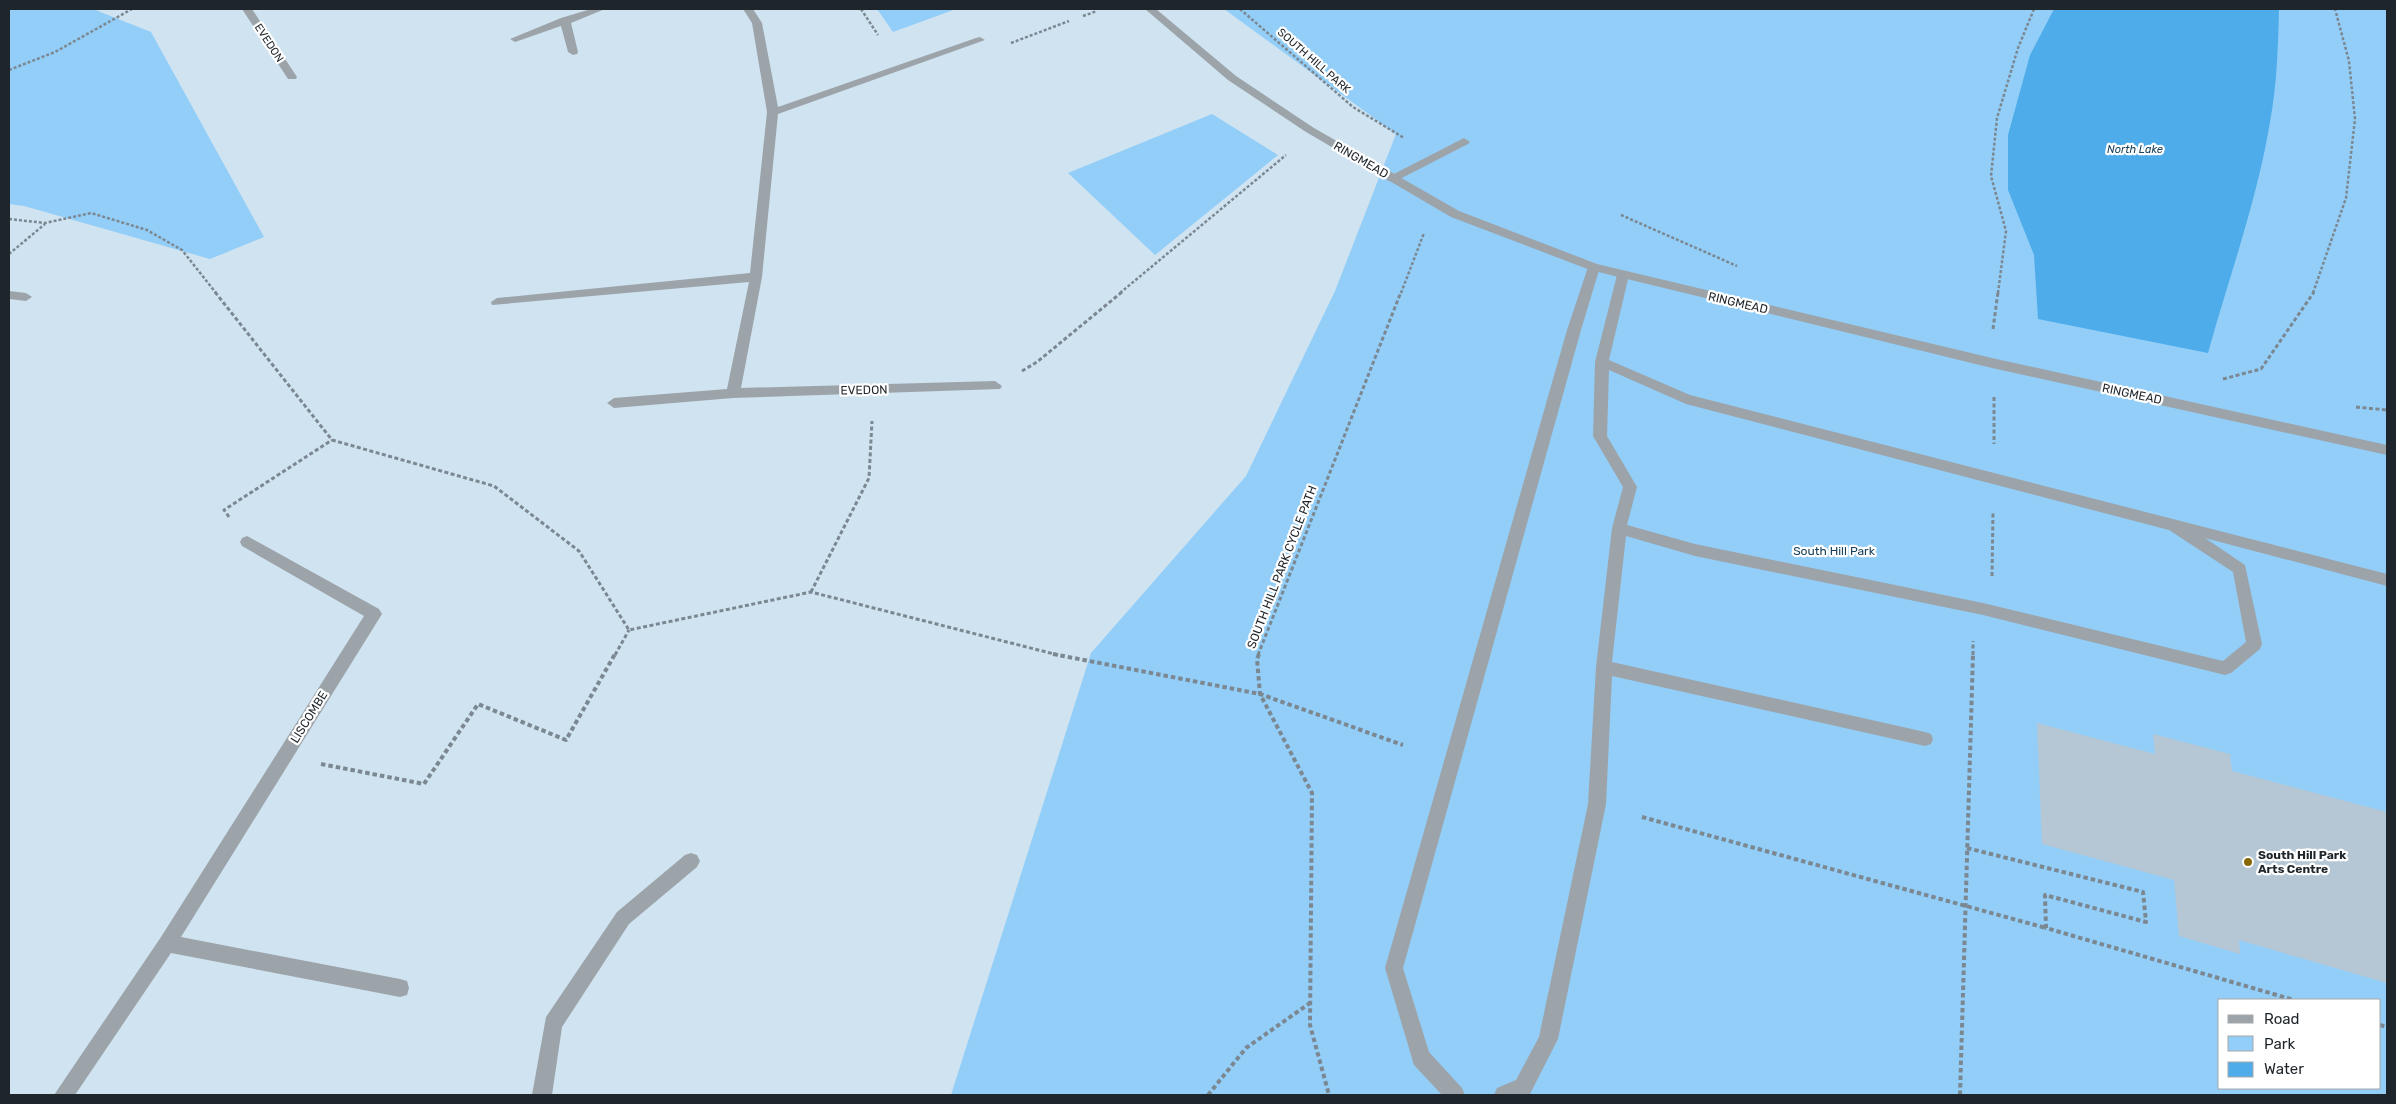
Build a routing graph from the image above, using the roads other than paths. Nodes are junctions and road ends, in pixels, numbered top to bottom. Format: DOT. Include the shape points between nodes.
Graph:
graph roads {
  1 [pos="247,9"];
  2 [pos="600,9"];
  3 [pos="748,9"];
  4 [pos="1150,9"];
  5 [pos="565,20"];
  6 [pos="515,39"];
  7 [pos="980,40"];
  8 [pos="573,52"];
  9 [pos="292,76"];
  10 [pos="773,112"];
  11 [pos="1464,142"];
  12 [pos="1392,178"];
  13 [pos="1594,267"];
  14 [pos="1623,275"];
  15 [pos="756,277"];
  16 [pos="9,295"];
  17 [pos="26,297"];
  18 [pos="496,302"];
  19 [pos="1602,362"];
  20 [pos="995,386"];
  21 [pos="733,393"];
  22 [pos="614,403"];
  23 [pos="2387,450"];
  24 [pos="2173,525"];
  25 [pos="1619,528"];
  26 [pos="247,542"];
  27 [pos="2387,580"];
  28 [pos="1604,667"];
  29 [pos="1925,739"];
  30 [pos="691,861"];
  31 [pos="167,943"];
  32 [pos="400,988"];
  33 [pos="64,1095"];
  34 [pos="542,1095"];
  35 [pos="1455,1095"];
  36 [pos="1504,1095"];
  1 -- 9 [label="street, EVEDON"];
  2 -- 5 [label="street"];
  3 -- 10 [label="street" via="757,23"];
  4 -- 12 [label="street, RINGMEAD" via="1232,78 1310,130"];
  5 -- 6 [label="street"];
  5 -- 8 [label="street"];
  7 -- 10 [label="street"];
  10 -- 15 [label="street"];
  11 -- 12 [label="street"];
  12 -- 13 [label="street, RINGMEAD" via="1455,214"];
  13 -- 14 [label="street, RINGMEAD"];
  13 -- 35 [label="street" via="1394,968 1421,1058"];
  14 -- 19 [label="street"];
  14 -- 23 [label="street, RINGMEAD" via="1992,363"];
  15 -- 18 [label="street"];
  15 -- 21 [label="street"];
  16 -- 17 [label="street"];
  19 -- 24 [label="street" via="1686,399"];
  19 -- 25 [label="street" via="1600,436 1630,487"];
  20 -- 21 [label="street, EVEDON"];
  21 -- 22 [label="street, EVEDON"];
  24 -- 25 [label="street" via="2240,569 2254,644 2226,668 1983,609 1695,550"];
  24 -- 27 [label="street"];
  25 -- 28 [label="street"];
  26 -- 31 [label="street, LISCOMBE" via="374,614"];
  28 -- 29 [label="street"];
  28 -- 36 [label="street" via="1597,804 1548,1039 1523,1087"];
  30 -- 34 [label="street" via="624,918 553,1024"];
  31 -- 32 [label="street"];
  31 -- 33 [label="street, LISCOMBE"];
}
